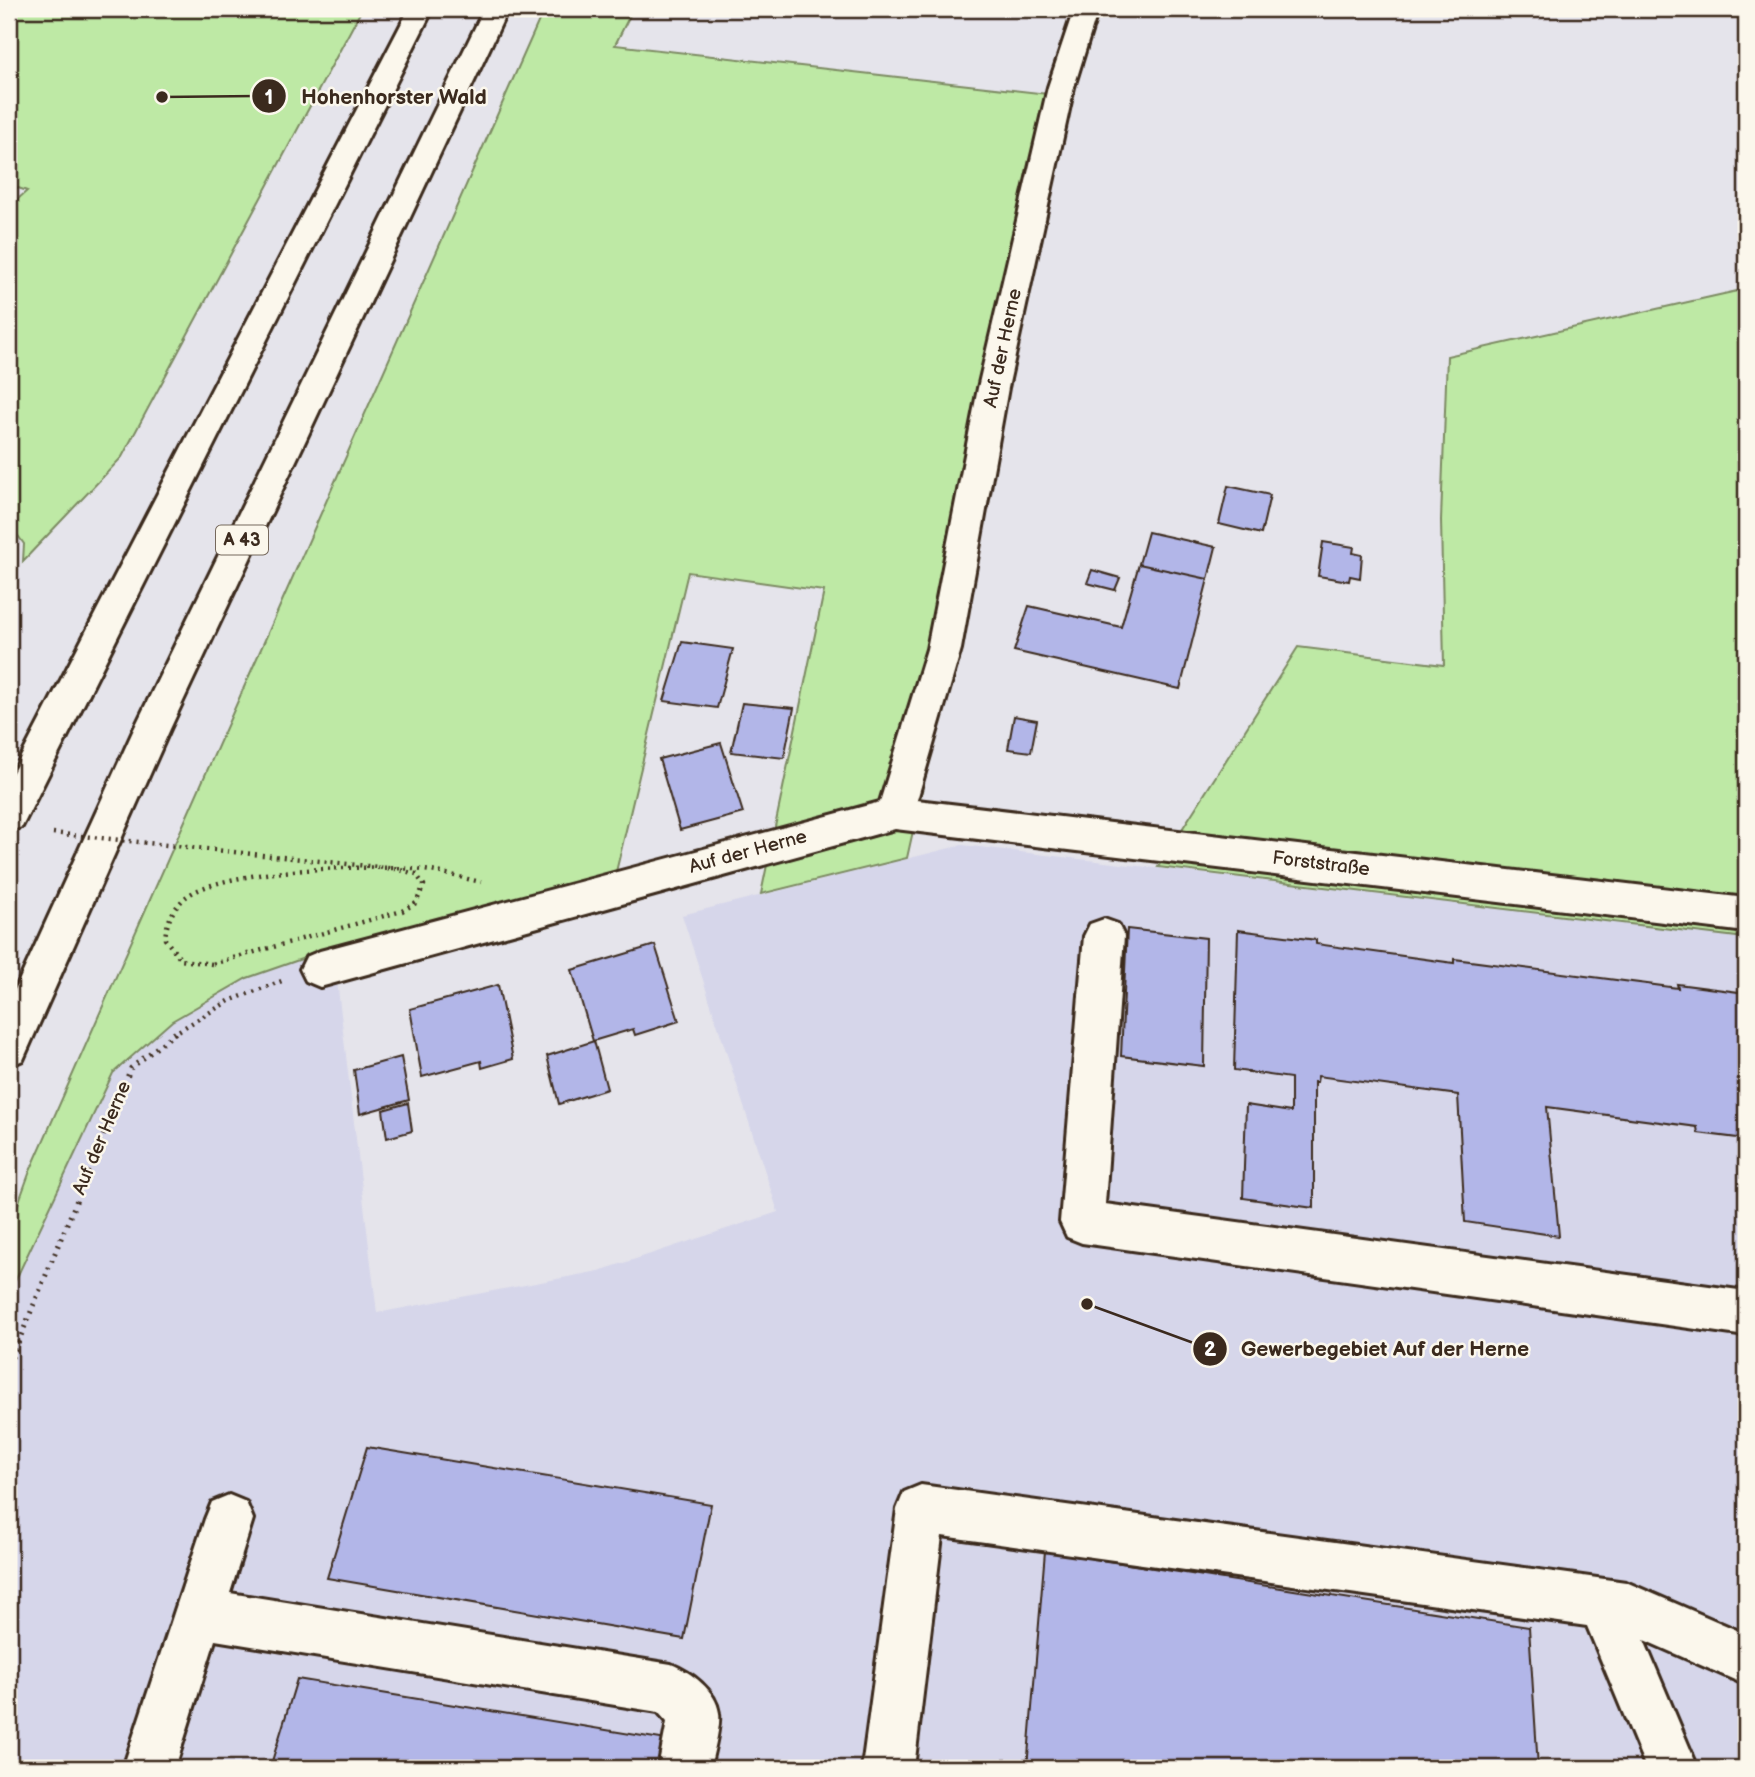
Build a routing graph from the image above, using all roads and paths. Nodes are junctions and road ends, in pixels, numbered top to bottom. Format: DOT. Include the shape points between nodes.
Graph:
graph roads {
  1 [pos="421,9"];
  2 [pos="496,9"];
  3 [pos="1086,9"];
  4 [pos="9,541"];
  5 [pos="9,568"];
  6 [pos="895,813"];
  7 [pos="9,816"];
  8 [pos="53,833"];
  9 [pos="1746,915"];
  10 [pos="511,916"];
  11 [pos="1104,936"];
  12 [pos="320,969"];
  13 [pos="9,1047"];
  14 [pos="1746,1314"];
  15 [pos="9,1365"];
  16 [pos="229,1519"];
  17 [pos="1603,1604"];
  18 [pos="199,1613"];
  19 [pos="1746,1660"];
  20 [pos="149,1768"];
  21 [pos="684,1768"];
  22 [pos="888,1768"];
  23 [pos="1672,1768"];
  1 -- 7 [label="main road"];
  2 -- 13 [label="main road, A 43" via="152,729"];
  3 -- 6 [label="main road, Auf der Herne" via="1061,87 993,388 944,649"];
  4 -- 5 [label="path" via="15,553"];
  6 -- 9 [label="main road, Forststraße"];
  6 -- 10 [label="main road, Auf der Herne"];
  8 -- 10 [label="path, bridge" via="396,869 416,874 424,885 422,897 411,907 388,916 212,964 181,960 169,946 166,928 176,906 216,883 296,870 423,870 490,884"];
  10 -- 12 [label="main road, Auf der Herne"];
  11 -- 14 [label="main road" via="1083,1222"];
  12 -- 15 [label="path, Auf der Herne" via="229,1001 177,1031 131,1068"];
  16 -- 18 [label="main road"];
  17 -- 19 [label="main road" via="1626,1607"];
  17 -- 22 [label="main road" via="920,1509"];
  17 -- 23 [label="main road"];
  18 -- 20 [label="main road"];
  18 -- 21 [label="main road" via="671,1689 694,1714"];
}
